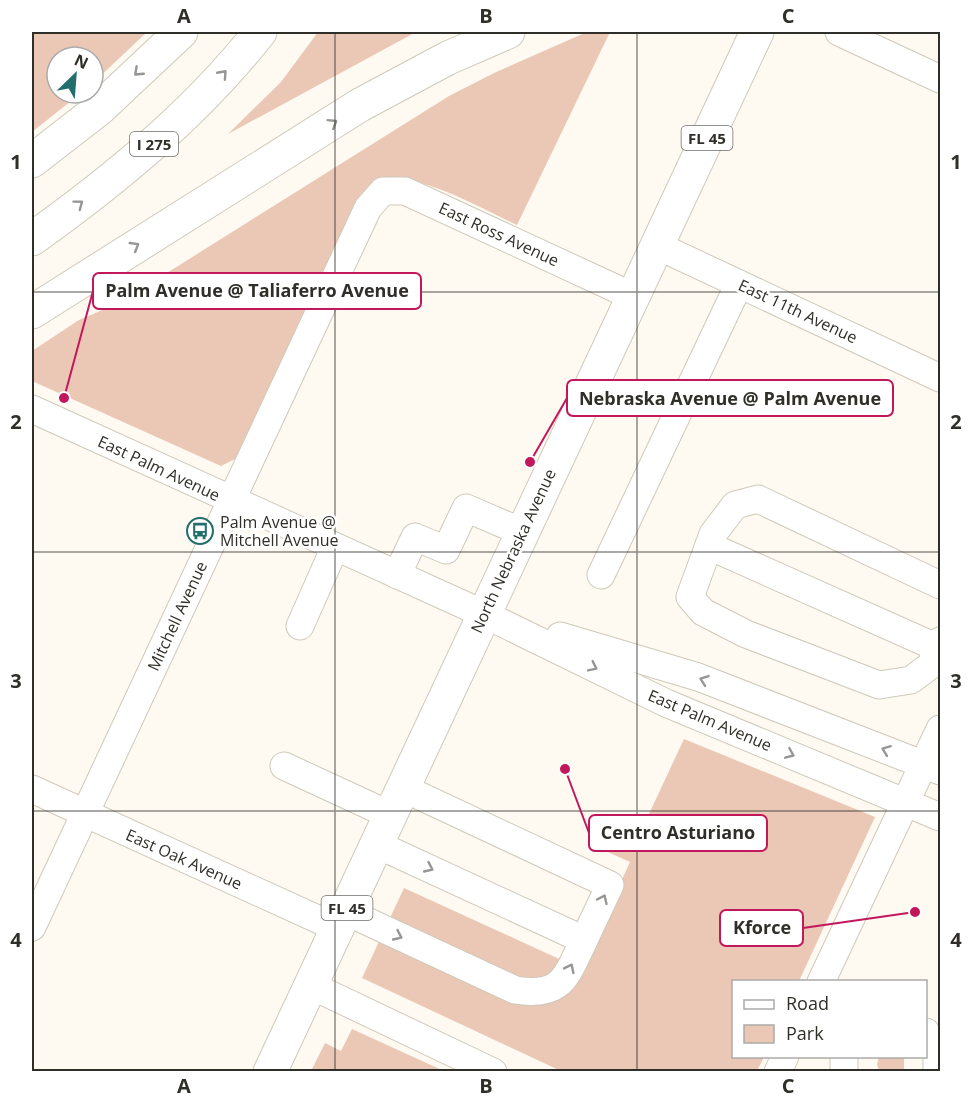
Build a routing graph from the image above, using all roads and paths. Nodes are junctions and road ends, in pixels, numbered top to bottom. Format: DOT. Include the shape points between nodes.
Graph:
graph roads {
  1 [pos="181,32"];
  2 [pos="260,32"];
  3 [pos="508,32"];
  4 [pos="758,32"];
  5 [pos="839,32"];
  6 [pos="940,79"];
  7 [pos="32,161"];
  8 [pos="368,208"];
  9 [pos="32,239"];
  10 [pos="656,245"];
  11 [pos="739,284"];
  12 [pos="632,296"];
  13 [pos="32,312"];
  14 [pos="940,378"];
  15 [pos="32,410"];
  16 [pos="232,501"];
  17 [pos="522,532"];
  18 [pos="709,546"];
  19 [pos="335,547"];
  20 [pos="397,575"];
  21 [pos="601,575"];
  22 [pos="940,585"];
  23 [pos="484,614"];
  24 [pos="300,627"];
  25 [pos="939,645"];
  26 [pos="940,729"];
  27 [pos="284,766"];
  28 [pos="932,768"];
  29 [pos="32,789"];
  30 [pos="906,803"];
  31 [pos="85,813"];
  32 [pos="390,816"];
  33 [pos="940,817"];
  34 [pos="341,920"];
  35 [pos="32,927"];
  36 [pos="584,940"];
  37 [pos="821,980"];
  38 [pos="310,985"];
  39 [pos="927,1034"];
  40 [pos="270,1071"];
  41 [pos="493,1071"];
  42 [pos="937,1071"];
  1 -- 7 [label="main road, one-way" via="99,109"];
  9 -- 2 [label="main road, I 275, one-way" via="157,141"];
  13 -- 3 [label="main road, one-way" via="360,105 448,58"];
  4 -- 10 [label="main road, North Nebraska Avenue / FL 45"];
  5 -- 6 [label="street"];
  8 -- 12 [label="street, East Ross Avenue" via="383,191 405,191"];
  8 -- 16 [label="street, Mitchell Avenue"];
  10 -- 11 [label="street, East 11th Avenue"];
  10 -- 12 [label="main road, North Nebraska Avenue / FL 45"];
  11 -- 14 [label="street, East 11th Avenue"];
  11 -- 21 [label="street"];
  12 -- 17 [label="main road, North Nebraska Avenue / FL 45"];
  15 -- 16 [label="street, East Palm Avenue"];
  16 -- 19 [label="street, East Palm Avenue"];
  16 -- 31 [label="street, Mitchell Avenue"];
  17 -- 20 [label="street" via="466,508 446,550 415,537"];
  17 -- 23 [label="main road, North Nebraska Avenue / FL 45"];
  18 -- 22 [label="street" via="713,534 735,505 758,498"];
  18 -- 25 [label="street"];
  18 -- 25 [label="street" via="690,597 703,612 746,634 879,685 911,680 930,665"];
  19 -- 20 [label="street, East Palm Avenue"];
  19 -- 24 [label="street"];
  20 -- 23 [label="street, East Palm Avenue"];
  28 -- 23 [label="street, East Palm Avenue, one-way" via="698,677"];
  23 -- 30 [label="street, East Palm Avenue, one-way" via="666,703"];
  23 -- 32 [label="main road, North Nebraska Avenue / FL 45"];
  26 -- 28 [label="street"];
  27 -- 32 [label="street"];
  28 -- 30 [label="street"];
  29 -- 31 [label="street, East Oak Avenue"];
  30 -- 33 [label="street, East Palm Avenue"];
  30 -- 37 [label="street"];
  31 -- 34 [label="street, East Oak Avenue"];
  31 -- 35 [label="street, Mitchell Avenue"];
  32 -- 34 [label="main road, North Nebraska Avenue / FL 45"];
  32 -- 36 [label="street, one-way"];
  36 -- 32 [label="street, East Oak Avenue, one-way" via="610,885"];
  34 -- 36 [label="street, East Oak Avenue, one-way" via="515,990 536,993 551,990 564,980"];
  34 -- 38 [label="main road, North Nebraska Avenue / FL 45"];
  38 -- 40 [label="main road, North Nebraska Avenue / FL 45"];
  38 -- 41 [label="street"];
  39 -- 42 [label="street" via="937,1054"];
}
